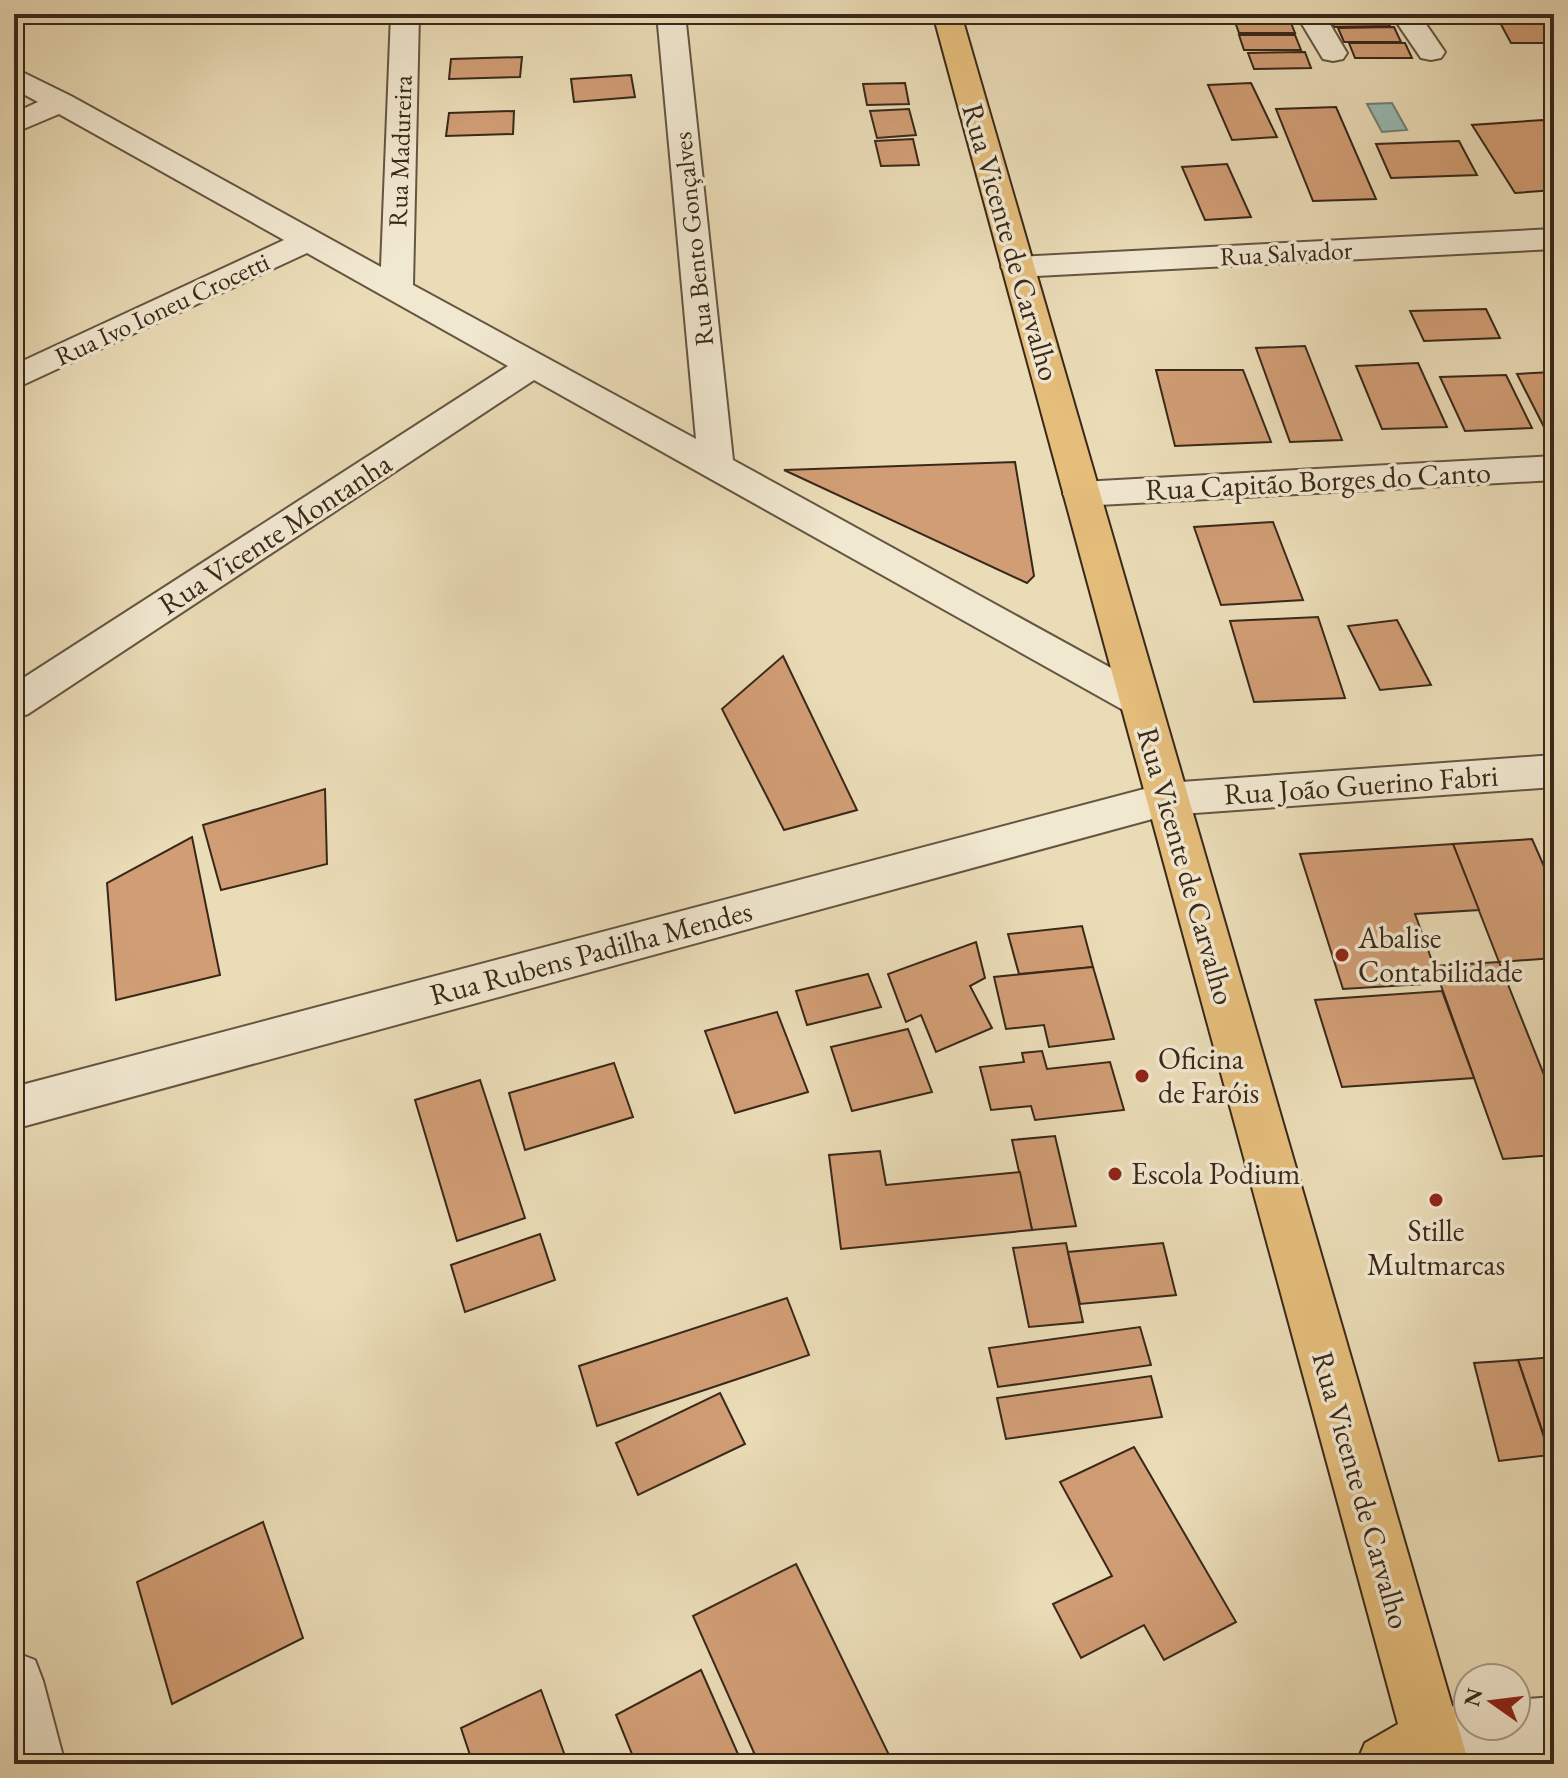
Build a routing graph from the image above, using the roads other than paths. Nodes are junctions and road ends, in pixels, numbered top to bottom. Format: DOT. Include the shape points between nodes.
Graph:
graph roads {
  1 [pos="405,14"];
  2 [pos="671,14"];
  3 [pos="947,14"];
  4 [pos="1310,14"];
  5 [pos="1405,14"];
  6 [pos="1431,52"];
  7 [pos="1333,53"];
  8 [pos="14,77"];
  9 [pos="61,102"];
  10 [pos="14,124"];
  11 [pos="1554,239"];
  12 [pos="309,240"];
  13 [pos="1017,267"];
  14 [pos="397,288"];
  15 [pos="535,364"];
  16 [pos="14,378"];
  17 [pos="716,465"];
  18 [pos="1554,468"];
  19 [pos="1081,494"];
  20 [pos="1139,701"];
  21 [pos="14,704"];
  22 [pos="1554,771"];
  23 [pos="1167,799"];
  24 [pos="14,1108"];
  25 [pos="14,1681"];
  26 [pos="1554,1727"];
  27 [pos="1419,1755"];
  28 [pos="35,1764"];
  1 -- 14 [label="street, Rua Madureira"];
  2 -- 17 [label="street, Rua Bento Gonçalves"];
  3 -- 13 [label="main road, Rua Vicente de Carvalho"];
  4 -- 7 [label="street"];
  5 -- 6 [label="street"];
  8 -- 9 [label="street"];
  9 -- 10 [label="street"];
  9 -- 12 [label="street"];
  11 -- 13 [label="street, Rua Salvador"];
  12 -- 14 [label="street"];
  12 -- 16 [label="street, Rua Ivo Ioneu Crocetti"];
  13 -- 19 [label="main road, Rua Vicente de Carvalho"];
  14 -- 15 [label="street"];
  15 -- 17 [label="street"];
  15 -- 21 [label="street, Rua Vicente Montanha"];
  17 -- 20 [label="street"];
  18 -- 19 [label="street, Rua Capitão Borges do Canto"];
  19 -- 20 [label="main road, Rua Vicente de Carvalho"];
  20 -- 23 [label="main road, Rua Vicente de Carvalho"];
  22 -- 23 [label="street, Rua João Guerino Fabri"];
  23 -- 24 [label="street, Rua Rubens Padilha Mendes"];
  23 -- 27 [label="main road, Rua Vicente de Carvalho"];
  25 -- 28 [label="street"];
  26 -- 27 [label="street"];
}
